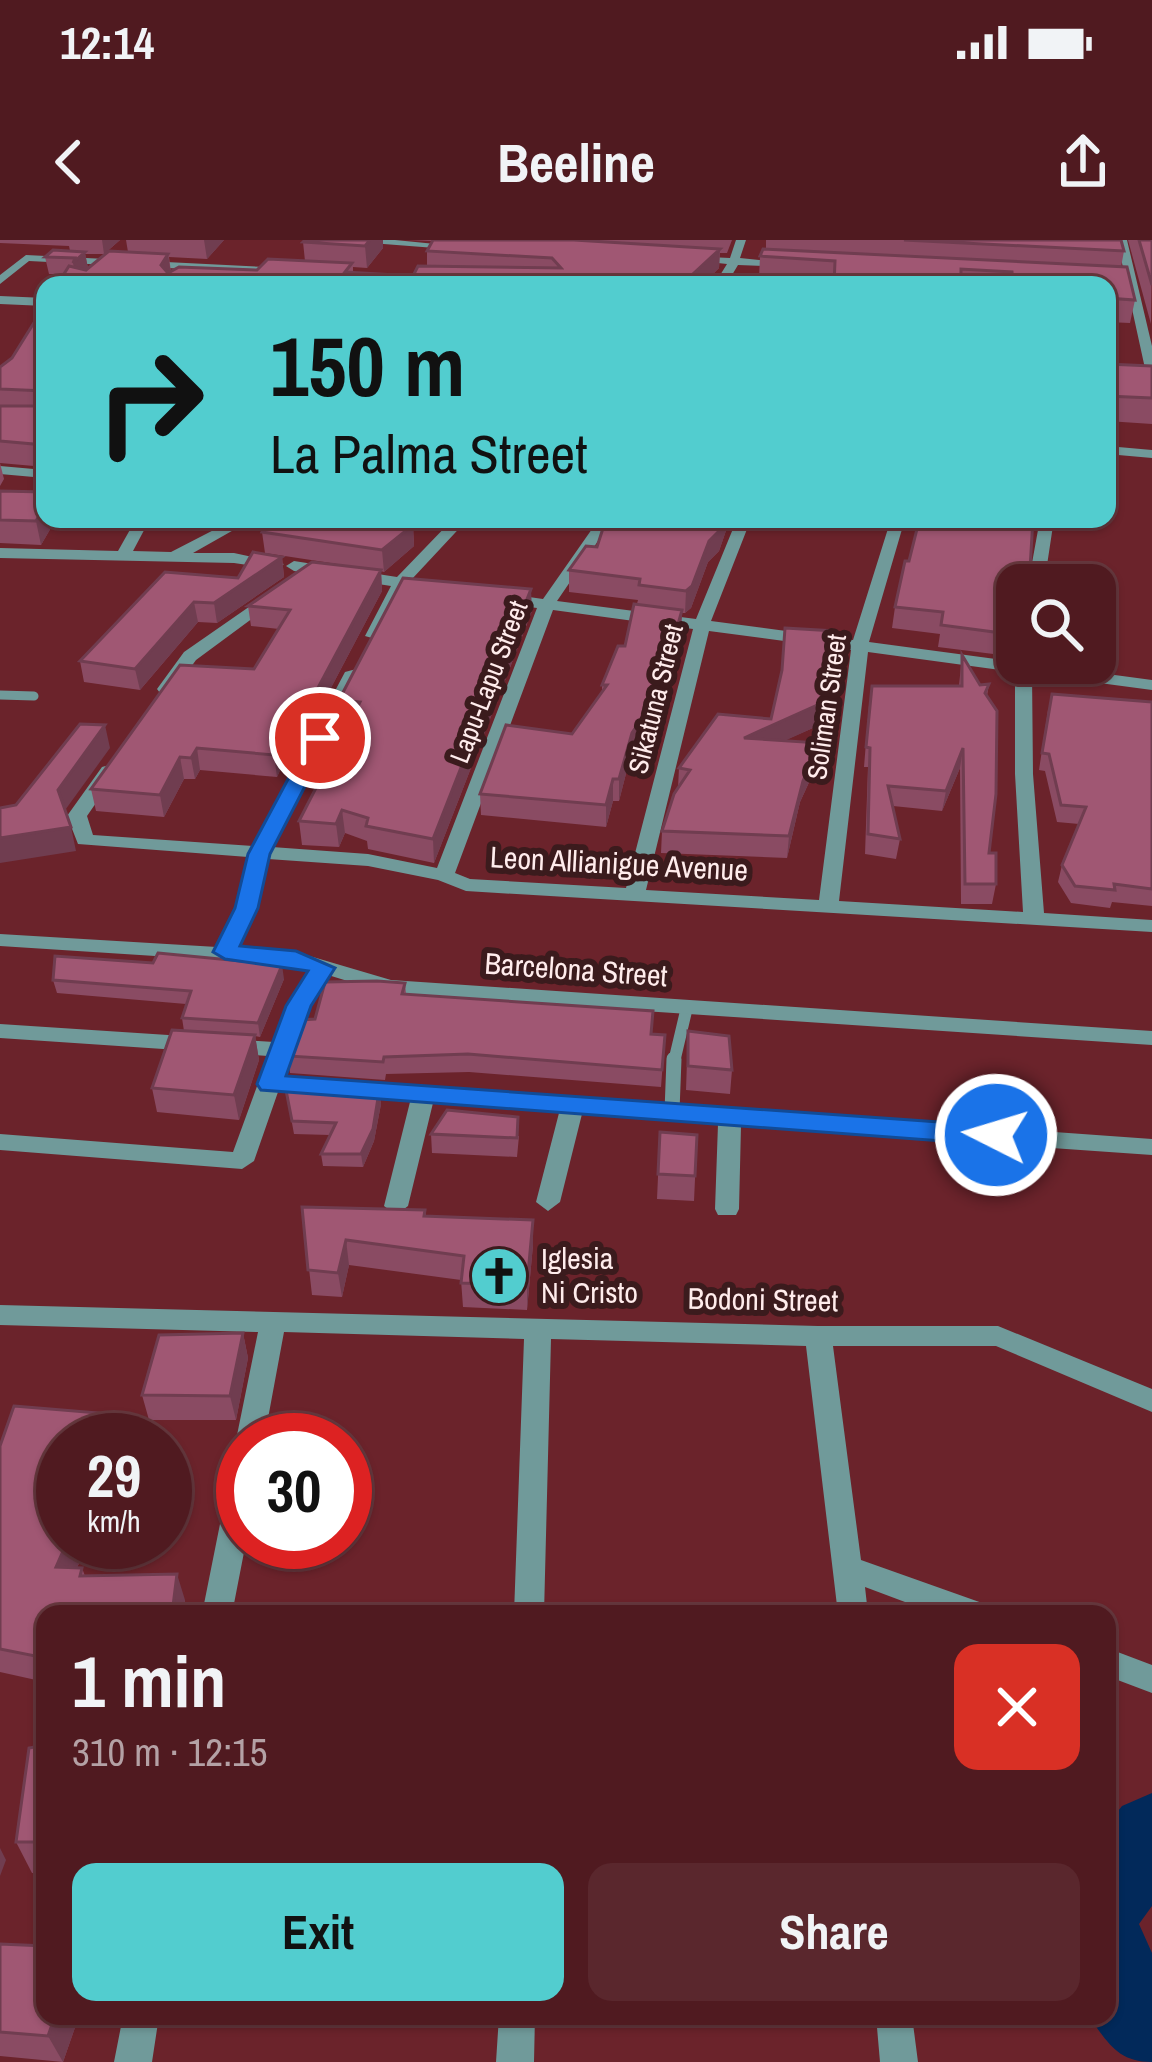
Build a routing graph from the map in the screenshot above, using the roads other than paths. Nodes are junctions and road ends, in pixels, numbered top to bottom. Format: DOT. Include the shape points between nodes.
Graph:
graph roads {
  1 [pos="337,240"];
  2 [pos="741,240"];
  3 [pos="1121,240"];
  4 [pos="360,241"];
  5 [pos="126,246"];
  6 [pos="477,248"];
  7 [pos="664,258"];
  8 [pos="345,260"];
  9 [pos="734,261"];
  10 [pos="109,262"];
  11 [pos="804,265"];
  12 [pos="293,272"];
  13 [pos="96,273"];
  14 [pos="725,276"];
  15 [pos="0,280"];
  16 [pos="1116,281"];
  17 [pos="1128,282"];
  18 [pos="0,300"];
  19 [pos="36,302"];
  20 [pos="1151,366"];
  21 [pos="1116,451"];
  22 [pos="1152,454"];
  23 [pos="0,470"];
  24 [pos="21,472"];
  25 [pos="36,474"];
  26 [pos="10,488"];
  27 [pos="138,528"];
  28 [pos="229,528"];
  29 [pos="452,528"];
  30 [pos="601,528"];
  31 [pos="740,528"];
  32 [pos="895,528"];
  33 [pos="1046,528"];
  34 [pos="0,553"];
  35 [pos="123,556"];
  36 [pos="175,556"];
  37 [pos="1040,564"];
  38 [pos="302,568"];
  39 [pos="400,583"];
  40 [pos="444,590"];
  41 [pos="485,596"];
  42 [pos="547,604"];
  43 [pos="702,624"];
  44 [pos="860,646"];
  45 [pos="996,662"];
  46 [pos="1116,679"];
  47 [pos="1023,684"];
  48 [pos="1152,685"];
  49 [pos="0,694"];
  50 [pos="34,696"];
  51 [pos="152,709"];
  52 [pos="115,763"];
  53 [pos="259,854"];
  54 [pos="444,875"];
  55 [pos="634,897"];
  56 [pos="828,906"];
  57 [pos="1034,919"];
  58 [pos="1152,926"];
  59 [pos="0,940"];
  60 [pos="225,952"];
  61 [pos="322,968"];
  62 [pos="687,1007"];
  63 [pos="0,1031"];
  64 [pos="1152,1038"];
  65 [pos="282,1050"];
  66 [pos="270,1084"];
  67 [pos="424,1094"];
  68 [pos="573,1103"];
  69 [pos="672,1111"];
  70 [pos="730,1114"];
  71 [pos="0,1142"];
  72 [pos="1152,1148"];
  73 [pos="548,1202"];
  74 [pos="396,1206"];
  75 [pos="727,1209"];
  76 [pos="2,1321"];
  77 [pos="273,1321"];
  78 [pos="538,1327"];
  79 [pos="818,1336"];
  80 [pos="1152,1401"];
  81 [pos="255,1413"];
  82 [pos="848,1568"];
  83 [pos="226,1569"];
  84 [pos="220,1605"];
  85 [pos="529,1605"];
  86 [pos="852,1605"];
  87 [pos="949,1605"];
  88 [pos="1116,1665"];
  89 [pos="1152,1678"];
  90 [pos="139,2025"];
  91 [pos="517,2025"];
  92 [pos="895,2025"];
  93 [pos="133,2062"];
  94 [pos="515,2062"];
  95 [pos="899,2062"];
  1 -- 4 [label="street"];
  2 -- 9 [label="street"];
  3 -- 17 [label="street"];
  4 -- 6 [label="street"];
  4 -- 8 [label="street"];
  5 -- 10 [label="street"];
  7 -- 9 [label="street"];
  9 -- 11 [label="street"];
  9 -- 14 [label="street"];
  10 -- 12 [label="street"];
  10 -- 13 [label="street"];
  10 -- 15 [label="street" via="26,258"];
  16 -- 17 [label="street"];
  17 -- 20 [label="street"];
  18 -- 19 [label="street"];
  21 -- 22 [label="street"];
  23 -- 24 [label="street"];
  24 -- 25 [label="street"];
  24 -- 26 [label="street"];
  27 -- 35 [label="street"];
  28 -- 36 [label="street"];
  29 -- 39 [label="street"];
  30 -- 42 [label="street, Lapu-Lapu Street"];
  31 -- 43 [label="street, Sikatuna Street"];
  32 -- 44 [label="street, Soliman Street"];
  33 -- 37 [label="street"];
  34 -- 35 [label="street"];
  35 -- 36 [label="street"];
  36 -- 38 [label="street"];
  38 -- 39 [label="street"];
  38 -- 51 [label="street" via="190,656"];
  39 -- 40 [label="street"];
  39 -- 53 [label="street"];
  41 -- 42 [label="street"];
  42 -- 43 [label="street"];
  42 -- 54 [label="street, Lapu-Lapu Street"];
  43 -- 44 [label="street"];
  43 -- 55 [label="street, Sikatuna Street"];
  44 -- 45 [label="street"];
  44 -- 56 [label="street, Soliman Street"];
  46 -- 48 [label="street"];
  47 -- 57 [label="street"];
  49 -- 50 [label="lane"];
  52 -- 53 [label="street, Leon Allianigue Avenue" via="77,816 85,840"];
  53 -- 54 [label="street, Leon Allianigue Avenue" via="368,860"];
  53 -- 60 [label="street"];
  54 -- 55 [label="street, Leon Allianigue Avenue" via="466,885"];
  55 -- 56 [label="street, Leon Allianigue Avenue"];
  56 -- 57 [label="street, Leon Allianigue Avenue"];
  57 -- 58 [label="street, Leon Allianigue Avenue"];
  59 -- 60 [label="street, Barcelona Street"];
  60 -- 61 [label="street, Barcelona Street"];
  61 -- 62 [label="street, Barcelona Street" via="390,987"];
  61 -- 65 [label="street"];
  62 -- 64 [label="street, Barcelona Street"];
  62 -- 69 [label="lane"];
  63 -- 65 [label="street"];
  65 -- 66 [label="street"];
  66 -- 67 [label="street"];
  66 -- 71 [label="street" via="242,1161"];
  67 -- 68 [label="street"];
  67 -- 74 [label="street"];
  68 -- 69 [label="street"];
  68 -- 73 [label="street"];
  69 -- 70 [label="street"];
  70 -- 72 [label="street"];
  70 -- 75 [label="street"];
  76 -- 77 [label="street, Bodoni Street"];
  77 -- 78 [label="street, Bodoni Street"];
  77 -- 81 [label="street"];
  78 -- 79 [label="street, Bodoni Street"];
  78 -- 85 [label="street"];
  79 -- 80 [label="street, Bodoni Street" via="998,1336"];
  79 -- 82 [label="street"];
  82 -- 86 [label="street"];
  82 -- 87 [label="street"];
  83 -- 84 [label="street"];
  88 -- 89 [label="street"];
  90 -- 93 [label="street"];
  91 -- 94 [label="street"];
  92 -- 95 [label="street"];
}
